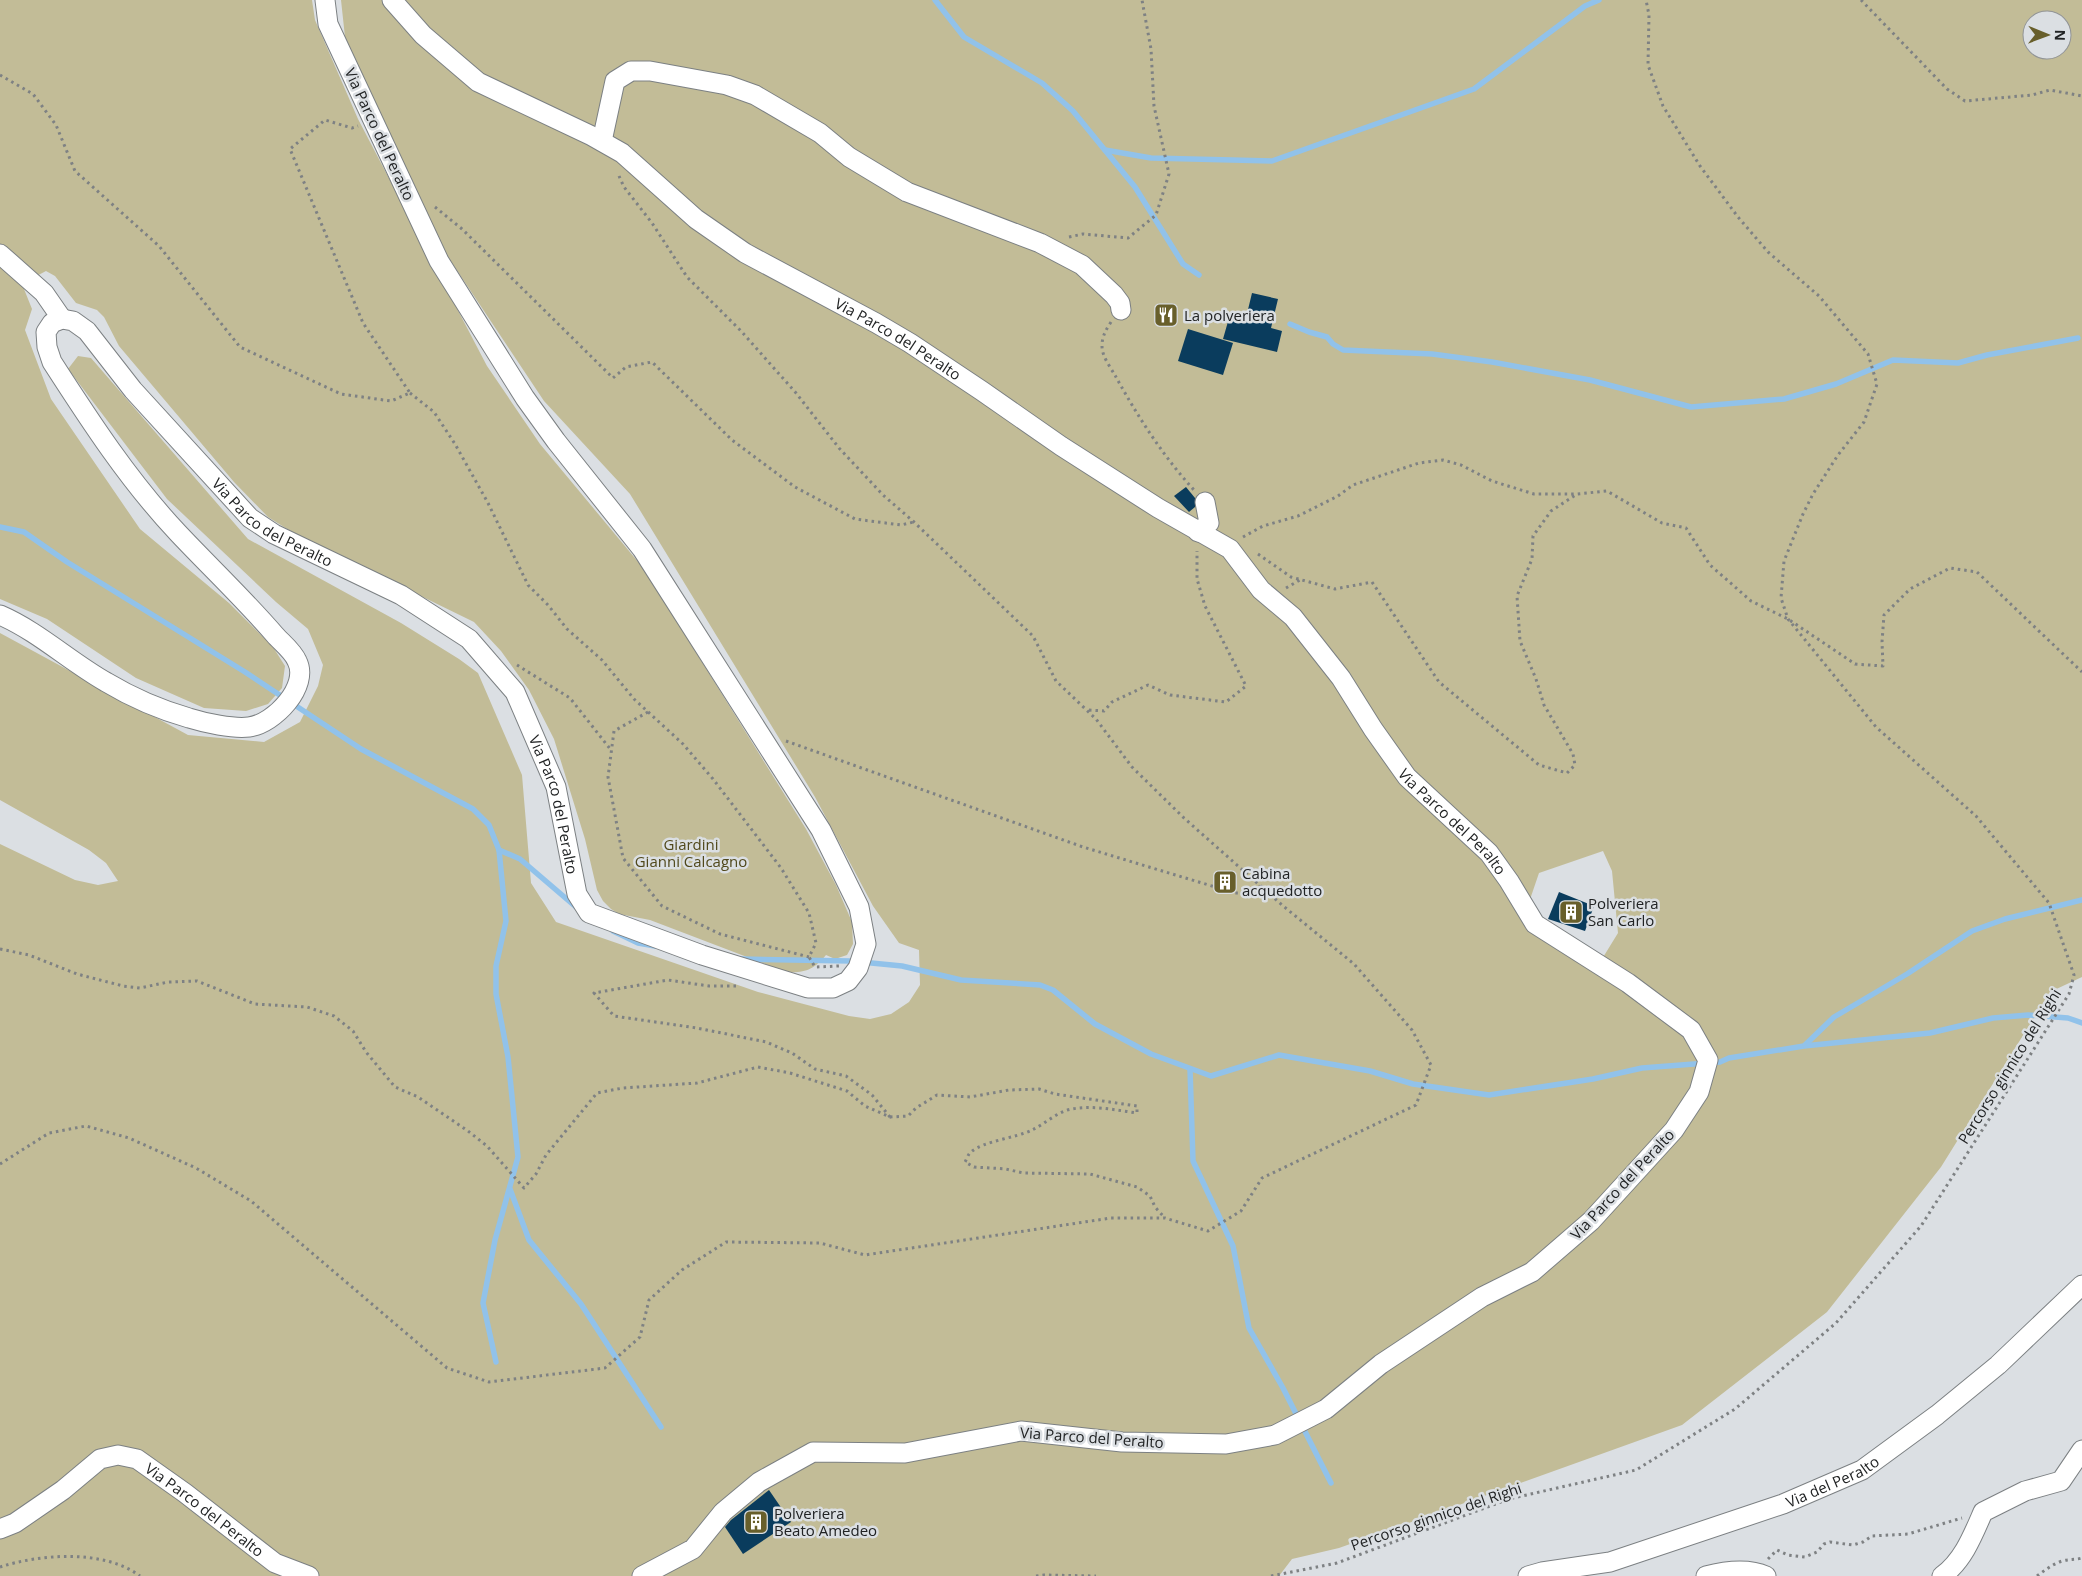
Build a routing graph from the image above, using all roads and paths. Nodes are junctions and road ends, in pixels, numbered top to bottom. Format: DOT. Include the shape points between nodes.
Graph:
graph roads {
  1 [pos="325,0"];
  2 [pos="392,0"];
  3 [pos="1142,0"];
  4 [pos="1646,0"];
  5 [pos="1861,0"];
  6 [pos="0,75"];
  7 [pos="2082,96"];
  8 [pos="372,121"];
  9 [pos="602,141"];
  10 [pos="617,172"];
  11 [pos="433,206"];
  12 [pos="1040,243"];
  13 [pos="0,254"];
  14 [pos="1121,310"];
  15 [pos="62,319"];
  16 [pos="410,393"];
  17 [pos="1577,494"];
  18 [pos="1205,502"];
  19 [pos="914,522"];
  20 [pos="1198,532"];
  21 [pos="1238,540"];
  22 [pos="1301,580"];
  23 [pos="0,615"];
  24 [pos="1788,619"];
  25 [pos="520,667"];
  26 [pos="2082,672"];
  27 [pos="1088,710"];
  28 [pos="648,712"];
  29 [pos="786,741"];
  30 [pos="611,751"];
  31 [pos="1260,886"];
  32 [pos="0,949"];
  33 [pos="809,957"];
  34 [pos="858,968"];
  35 [pos="748,987"];
  36 [pos="890,1116"];
  37 [pos="0,1164"];
  38 [pos="1165,1218"];
  39 [pos="2082,1285"];
  40 [pos="2082,1450"];
  41 [pos="1983,1512"];
  42 [pos="0,1528"];
  43 [pos="2082,1558"];
  44 [pos="0,1567"];
  45 [pos="140,1576"];
  46 [pos="308,1576"];
  47 [pos="642,1576"];
  48 [pos="1036,1576"];
  49 [pos="1096,1576"];
  50 [pos="1272,1576"];
  51 [pos="1528,1576"];
  52 [pos="1706,1576"];
  53 [pos="1766,1576"];
  54 [pos="1942,1576"];
  55 [pos="2037,1576"];
  1 -- 8 [label="street, Via Parco del Peralto" via="328,24"];
  2 -- 9 [label="street, Via Parco del Peralto" via="423,35 478,82"];
  3 -- 12 [label="path" via="1151,49 1154,106 1169,174 1156,215 1128,238 1084,234"];
  4 -- 24 [label="path, Percorso ginnico del Righi" via="1649,15 1648,65 1663,106 1700,166 1738,218 1768,252 1819,296 1868,354 1876,384 1864,422 1813,494 1784,561 1781,598"];
  5 -- 7 [label="path" via="1947,89 1965,101 2032,95 2050,90"];
  6 -- 16 [label="path" via="33,94 56,125 75,171 159,246 240,347 341,394 392,402"];
  8 -- 16 [label="path" via="352,128 325,120 290,148 363,323"];
  8 -- 34 [label="street, Via Parco del Peralto" via="440,261 525,398 642,549 821,830 859,907 866,944"];
  9 -- 12 [label="street" via="615,80 630,72 650,71 728,85 755,95 820,133 844,162 907,192"];
  9 -- 20 [label="street, Via Parco del Peralto" via="622,153 696,219 745,253 910,343 1060,446"];
  10 -- 19 [label="path" via="687,277 741,330 839,448"];
  11 -- 19 [label="path" via="462,229 613,378 626,367 652,362 732,440 795,488 856,520 901,525"];
  12 -- 14 [label="street" via="1082,265 1114,295"];
  13 -- 15 [label="street" via="44,292"];
  14 -- 18 [label="path" via="1104,332 1102,347 1105,358 1134,410 1165,455"];
  15 -- 23 [label="street" via="52,323 46,332 46,347 52,362 105,444 176,531 297,661 300,674 296,688 278,712 251,727 190,719 106,682 21,624"];
  15 -- 34 [label="street, Via Parco del Peralto" via="73,321 87,331 133,390 250,518 274,534 400,595 469,639 515,692 556,787 577,894 589,913 702,955 808,988 833,988 848,981"];
  16 -- 28 [label="path" via="434,412 455,444 528,585"];
  17 -- 21 [label="path" via="1534,494 1492,481 1443,460 1419,463 1353,485 1305,512 1264,526"];
  17 -- 22 [label="path" via="1551,512 1533,536 1532,559 1518,596 1520,641 1544,705 1573,754 1575,765 1567,773 1539,765 1439,682 1372,582 1336,588"];
  17 -- 24 [label="path" via="1607,491 1662,523 1686,528 1710,565 1751,601"];
  18 -- 20 [label="street" via="1209,523"];
  19 -- 27 [label="path" via="1033,636 1056,681"];
  20 -- 27 [label="path" via="1197,579 1205,606 1246,686 1226,702 1170,695 1148,685 1112,702 1104,710"];
  20 -- 47 [label="street, Via Parco del Peralto" via="1230,549 1262,590 1293,617 1341,678 1406,777 1489,854 1536,924 1628,983 1690,1030 1708,1060 1699,1092 1674,1130 1591,1221 1532,1272 1482,1297 1382,1364 1326,1409 1275,1435 1216,1444 1122,1442 1021,1431 905,1453 813,1452 759,1482 723,1512 693,1549"];
  24 -- 26 [label="path" via="1855,664 1884,666 1884,615 1910,589 1950,568 1978,572"];
  24 -- 50 [label="path, Percorso ginnico del Righi" via="1876,727 1976,816 2049,903 2074,975 2069,994 1921,1226 1836,1323 1735,1409 1636,1470 1509,1500 1338,1563"];
  25 -- 30 [label="path" via="570,698"];
  27 -- 31 [label="path" via="1132,767"];
  28 -- 30 [label="path" via="614,731"];
  28 -- 33 [label="path" via="683,744 713,779 781,868 809,913 816,943"];
  29 -- 31 [label="path" via="1102,853 1235,893 1250,893"];
  30 -- 33 [label="path" via="608,777 623,858 662,906 720,934"];
  31 -- 38 [label="path" via="1354,964 1412,1030 1430,1066 1416,1105 1262,1178 1240,1211 1208,1231"];
  32 -- 36 [label="path" via="29,955 77,974 123,986 140,988 168,982 197,981 255,1004 307,1007 334,1016 353,1031 396,1087 418,1097 468,1131 487,1146 524,1188 546,1155 597,1093 697,1083 758,1067 790,1073 847,1091 865,1106"];
  33 -- 34 [label="path" via="815,967"];
  35 -- 36 [label="path" via="668,980 594,992 614,1016 766,1042 792,1053 814,1069 846,1076 872,1095"];
  36 -- 38 [label="path" via="908,1116 937,1096 970,1097 1009,1090 1039,1089 1137,1106 1136,1113 1073,1108 1031,1131 999,1139 971,1151 965,1162 974,1167 1023,1172 1090,1174 1137,1187 1150,1196"];
  37 -- 38 [label="path" via="49,1134 86,1126 129,1138 196,1168 251,1201 447,1368 489,1382 605,1368 640,1337 649,1300 682,1270 726,1242 820,1244 865,1255 1111,1218"];
  39 -- 51 [label="street, Via del Peralto" via="1998,1365 1862,1470 1783,1504 1610,1562"];
  40 -- 41 [label="street" via="2061,1481 2025,1491"];
  41 -- 53 [label="path" via="1908,1534 1872,1536 1853,1544 1830,1542 1805,1558 1777,1550 1763,1570"];
  41 -- 54 [label="street" via="1954,1568"];
  42 -- 46 [label="street, Via Parco del Peralto" via="15,1523 63,1490 100,1458 118,1455 137,1459 275,1564"];
  43 -- 55 [label="path" via="2064,1560"];
  44 -- 45 [label="path" via="59,1555 125,1566"];
  48 -- 49 [label="path"];
  52 -- 53 [label="street" via="1733,1571"];
}
